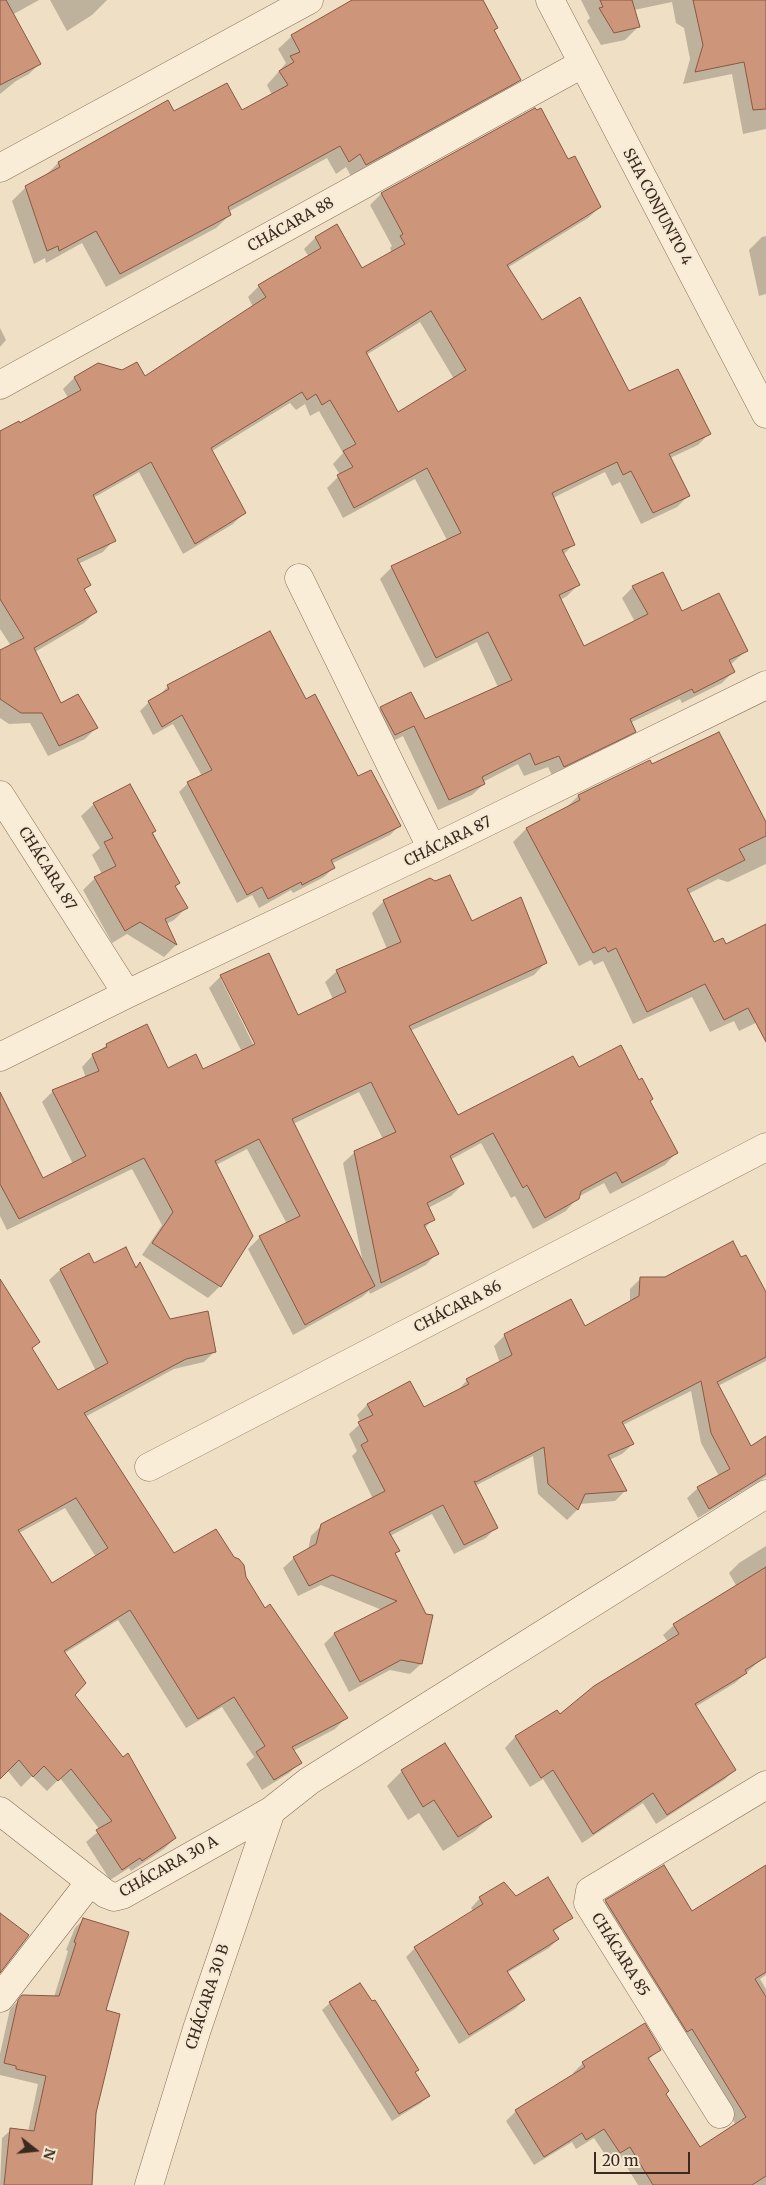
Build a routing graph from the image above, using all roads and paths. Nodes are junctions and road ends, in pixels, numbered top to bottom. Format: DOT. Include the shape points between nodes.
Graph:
graph roads {
  1 [pos="309,0"];
  2 [pos="550,0"];
  3 [pos="582,64"];
  4 [pos="0,168"];
  5 [pos="0,385"];
  6 [pos="766,414"];
  7 [pos="299,578"];
  8 [pos="766,685"];
  9 [pos="0,795"];
  10 [pos="432,850"];
  11 [pos="127,994"];
  12 [pos="0,1057"];
  13 [pos="766,1147"];
  14 [pos="149,1467"];
  15 [pos="766,1494"];
  16 [pos="766,1785"];
  17 [pos="0,1811"];
  18 [pos="271,1811"];
  19 [pos="90,1882"];
  20 [pos="0,1998"];
  21 [pos="720,2114"];
  22 [pos="149,2185"];
  1 -- 4 [label="street"];
  2 -- 3 [label="street, SHA CONJUNTO 4"];
  3 -- 5 [label="street, CHÁCARA 88"];
  3 -- 6 [label="street, SHA CONJUNTO 4"];
  7 -- 10 [label="street"];
  8 -- 10 [label="street, CHÁCARA 87"];
  9 -- 11 [label="street, CHÁCARA 87"];
  10 -- 11 [label="street, CHÁCARA 87"];
  11 -- 12 [label="street, CHÁCARA 87"];
  13 -- 14 [label="street, CHÁCARA 86"];
  15 -- 18 [label="street, CHÁCARA 30 A" via="309,1781"];
  16 -- 21 [label="street, CHÁCARA 85" via="590,1891 588,1904"];
  17 -- 19 [label="street, CHÁCARA 30 A"];
  18 -- 19 [label="street, CHÁCARA 30 A" via="122,1895 114,1897"];
  18 -- 22 [label="street, CHÁCARA 30 B" via="196,2030"];
  19 -- 20 [label="street"];
}
